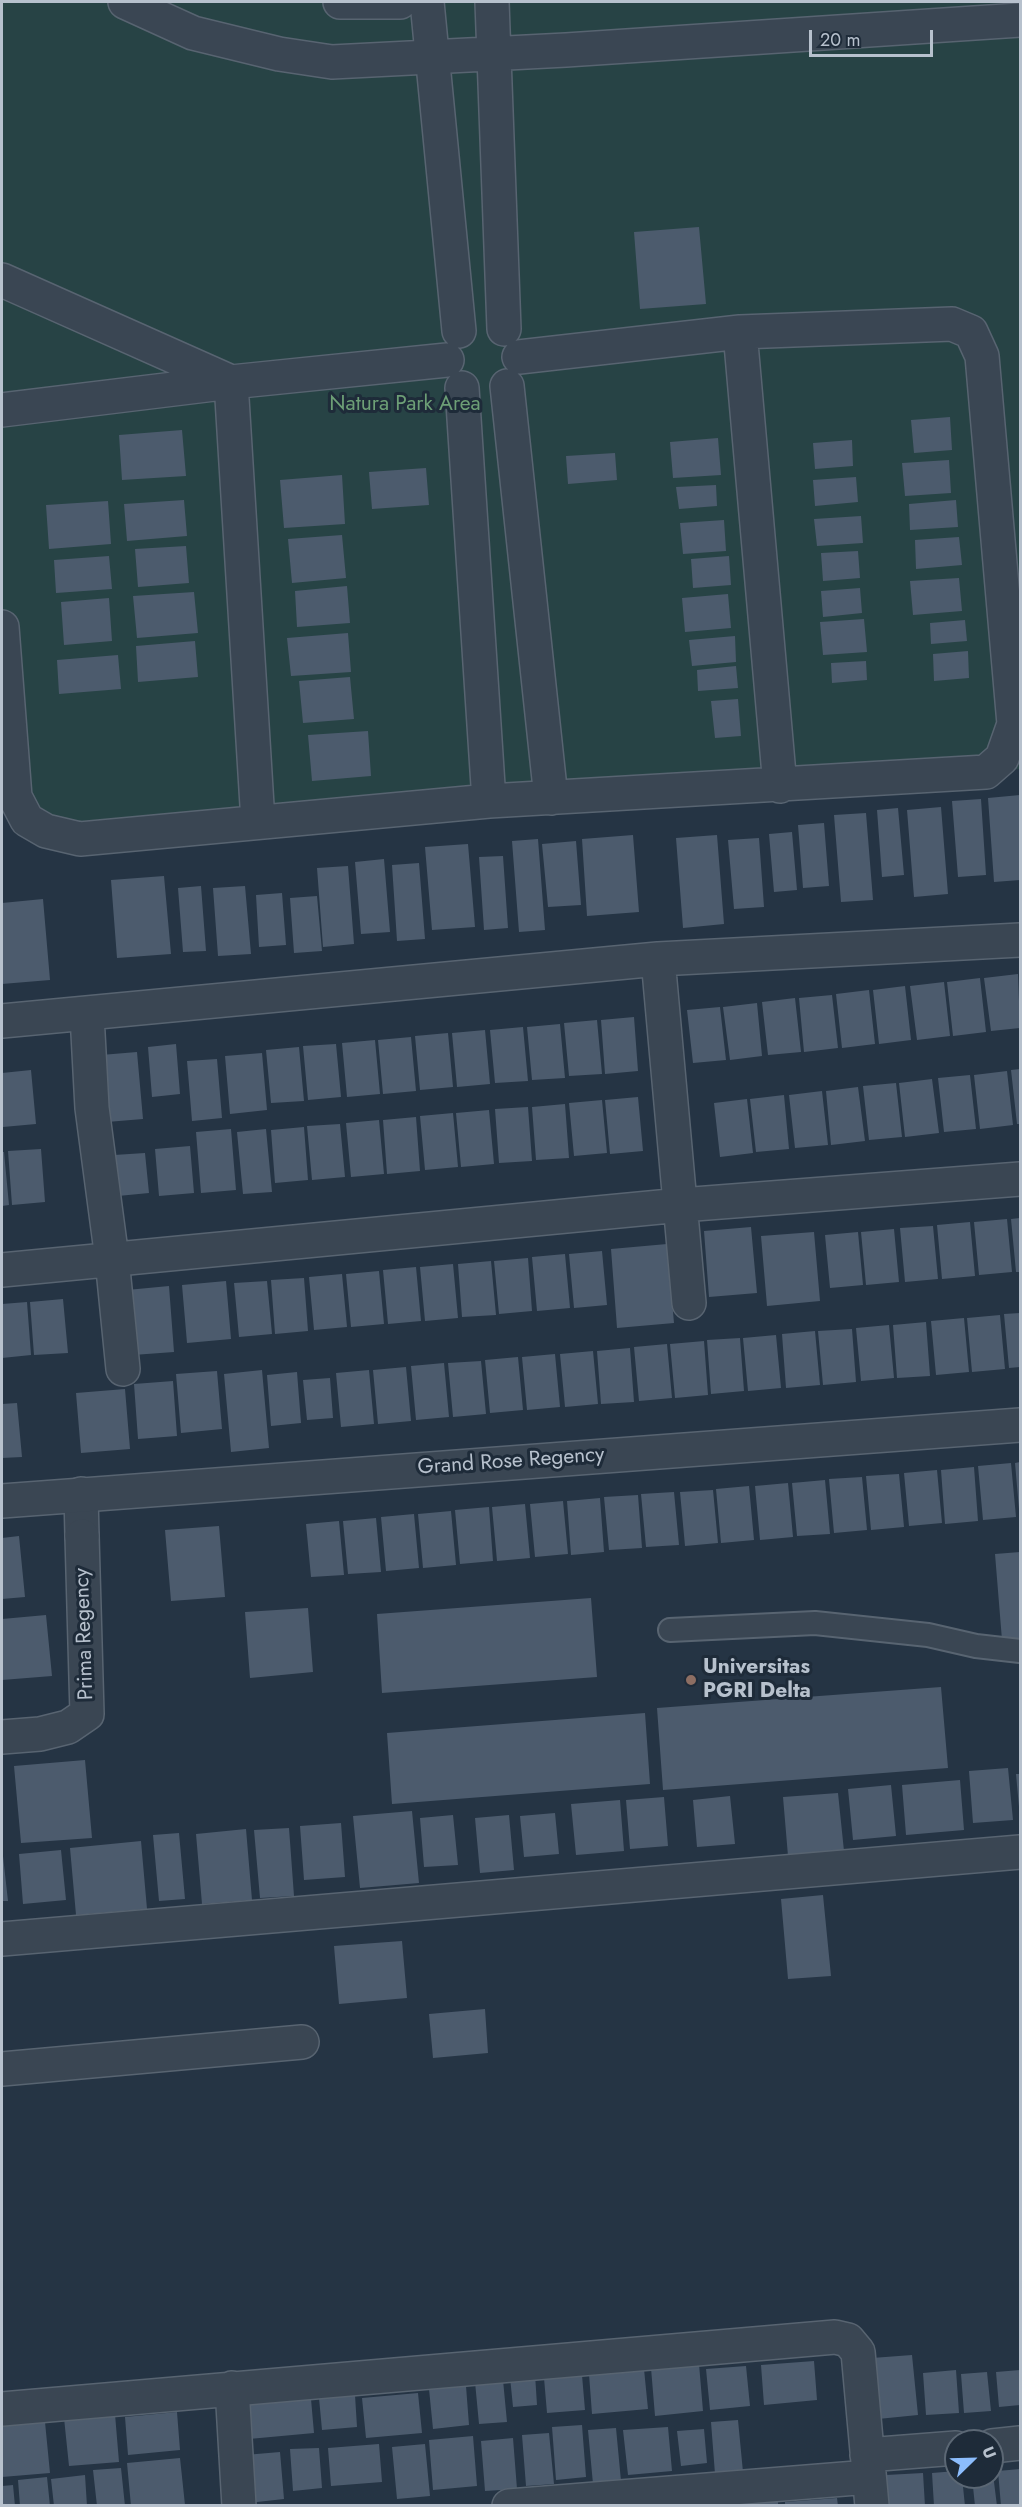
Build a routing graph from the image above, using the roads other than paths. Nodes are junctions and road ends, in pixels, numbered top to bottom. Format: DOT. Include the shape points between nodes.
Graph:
graph roads {
  1 [pos="125,2"];
  2 [pos="184,2"];
  3 [pos="340,2"];
  4 [pos="400,2"];
  5 [pos="427,2"];
  6 [pos="492,2"];
  7 [pos="1020,20"];
  8 [pos="193,33"];
  9 [pos="495,54"];
  10 [pos="431,57"];
  11 [pos="2,280"];
  12 [pos="459,331"];
  13 [pos="740,333"];
  14 [pos="510,358"];
  15 [pos="454,374"];
  16 [pos="231,382"];
  17 [pos="2,410"];
  18 [pos="2,627"];
  19 [pos="780,786"];
  20 [pos="551,798"];
  21 [pos="489,801"];
  22 [pos="258,822"];
  23 [pos="1020,940"];
  24 [pos="658,959"];
  25 [pos="87,1014"];
  26 [pos="2,1021"];
  27 [pos="1020,1179"];
  28 [pos="681,1205"];
  29 [pos="112,1259"];
  30 [pos="2,1270"];
  31 [pos="689,1303"];
  32 [pos="123,1369"];
  33 [pos="1020,1425"];
  34 [pos="81,1494"];
  35 [pos="2,1501"];
  36 [pos="670,1630"];
  37 [pos="1020,1650"];
  38 [pos="2,1737"];
  39 [pos="1020,1852"];
  40 [pos="2,1940"];
  41 [pos="302,2042"];
  42 [pos="2,2069"];
  43 [pos="232,2388"];
  44 [pos="2,2409"];
  45 [pos="1020,2443"];
  46 [pos="1004,2445"];
  47 [pos="944,2452"];
  48 [pos="870,2479"];
  49 [pos="239,2505"];
  50 [pos="509,2505"];
  1 -- 8 [label="street"];
  2 -- 8 [label="street"];
  3 -- 4 [label="street"];
  5 -- 10 [label="street"];
  6 -- 9 [label="street"];
  7 -- 9 [label="street"];
  8 -- 10 [label="street" via="332,63"];
  9 -- 10 [label="street"];
  9 -- 14 [label="street"];
  10 -- 12 [label="street"];
  11 -- 16 [label="street"];
  12 -- 14 [label="street" via="473,323 490,323"];
  12 -- 15 [label="street" via="450,344"];
  13 -- 14 [label="street"];
  13 -- 19 [label="street"];
  13 -- 19 [label="street" via="952,324 971,332 982,356 1014,724 1002,758 986,772"];
  14 -- 15 [label="street" via="492,394 476,395"];
  14 -- 20 [label="street"];
  15 -- 16 [label="street"];
  15 -- 21 [label="street"];
  16 -- 17 [label="street"];
  16 -- 22 [label="street"];
  18 -- 22 [label="street" via="15,797 27,820 46,831 80,839"];
  19 -- 20 [label="street"];
  20 -- 21 [label="street"];
  21 -- 22 [label="street"];
  23 -- 24 [label="street"];
  24 -- 25 [label="street"];
  24 -- 28 [label="street"];
  25 -- 26 [label="street"];
  25 -- 29 [label="street" via="92,1108"];
  27 -- 28 [label="street"];
  28 -- 29 [label="street"];
  28 -- 31 [label="street"];
  29 -- 30 [label="street"];
  29 -- 32 [label="street"];
  33 -- 34 [label="street, Grand Rose Regency"];
  34 -- 35 [label="street, Grand Rose Regency"];
  34 -- 38 [label="street, Prima Regency" via="87,1714 68,1727"];
  36 -- 37 [label="lane" via="815,1623"];
  39 -- 40 [label="street"];
  41 -- 42 [label="street"];
  43 -- 44 [label="street"];
  43 -- 48 [label="street" via="835,2337 848,2340 858,2352"];
  43 -- 49 [label="street"];
  45 -- 46 [label="street"];
  47 -- 48 [label="street"];
  48 -- 50 [label="street"];
}
